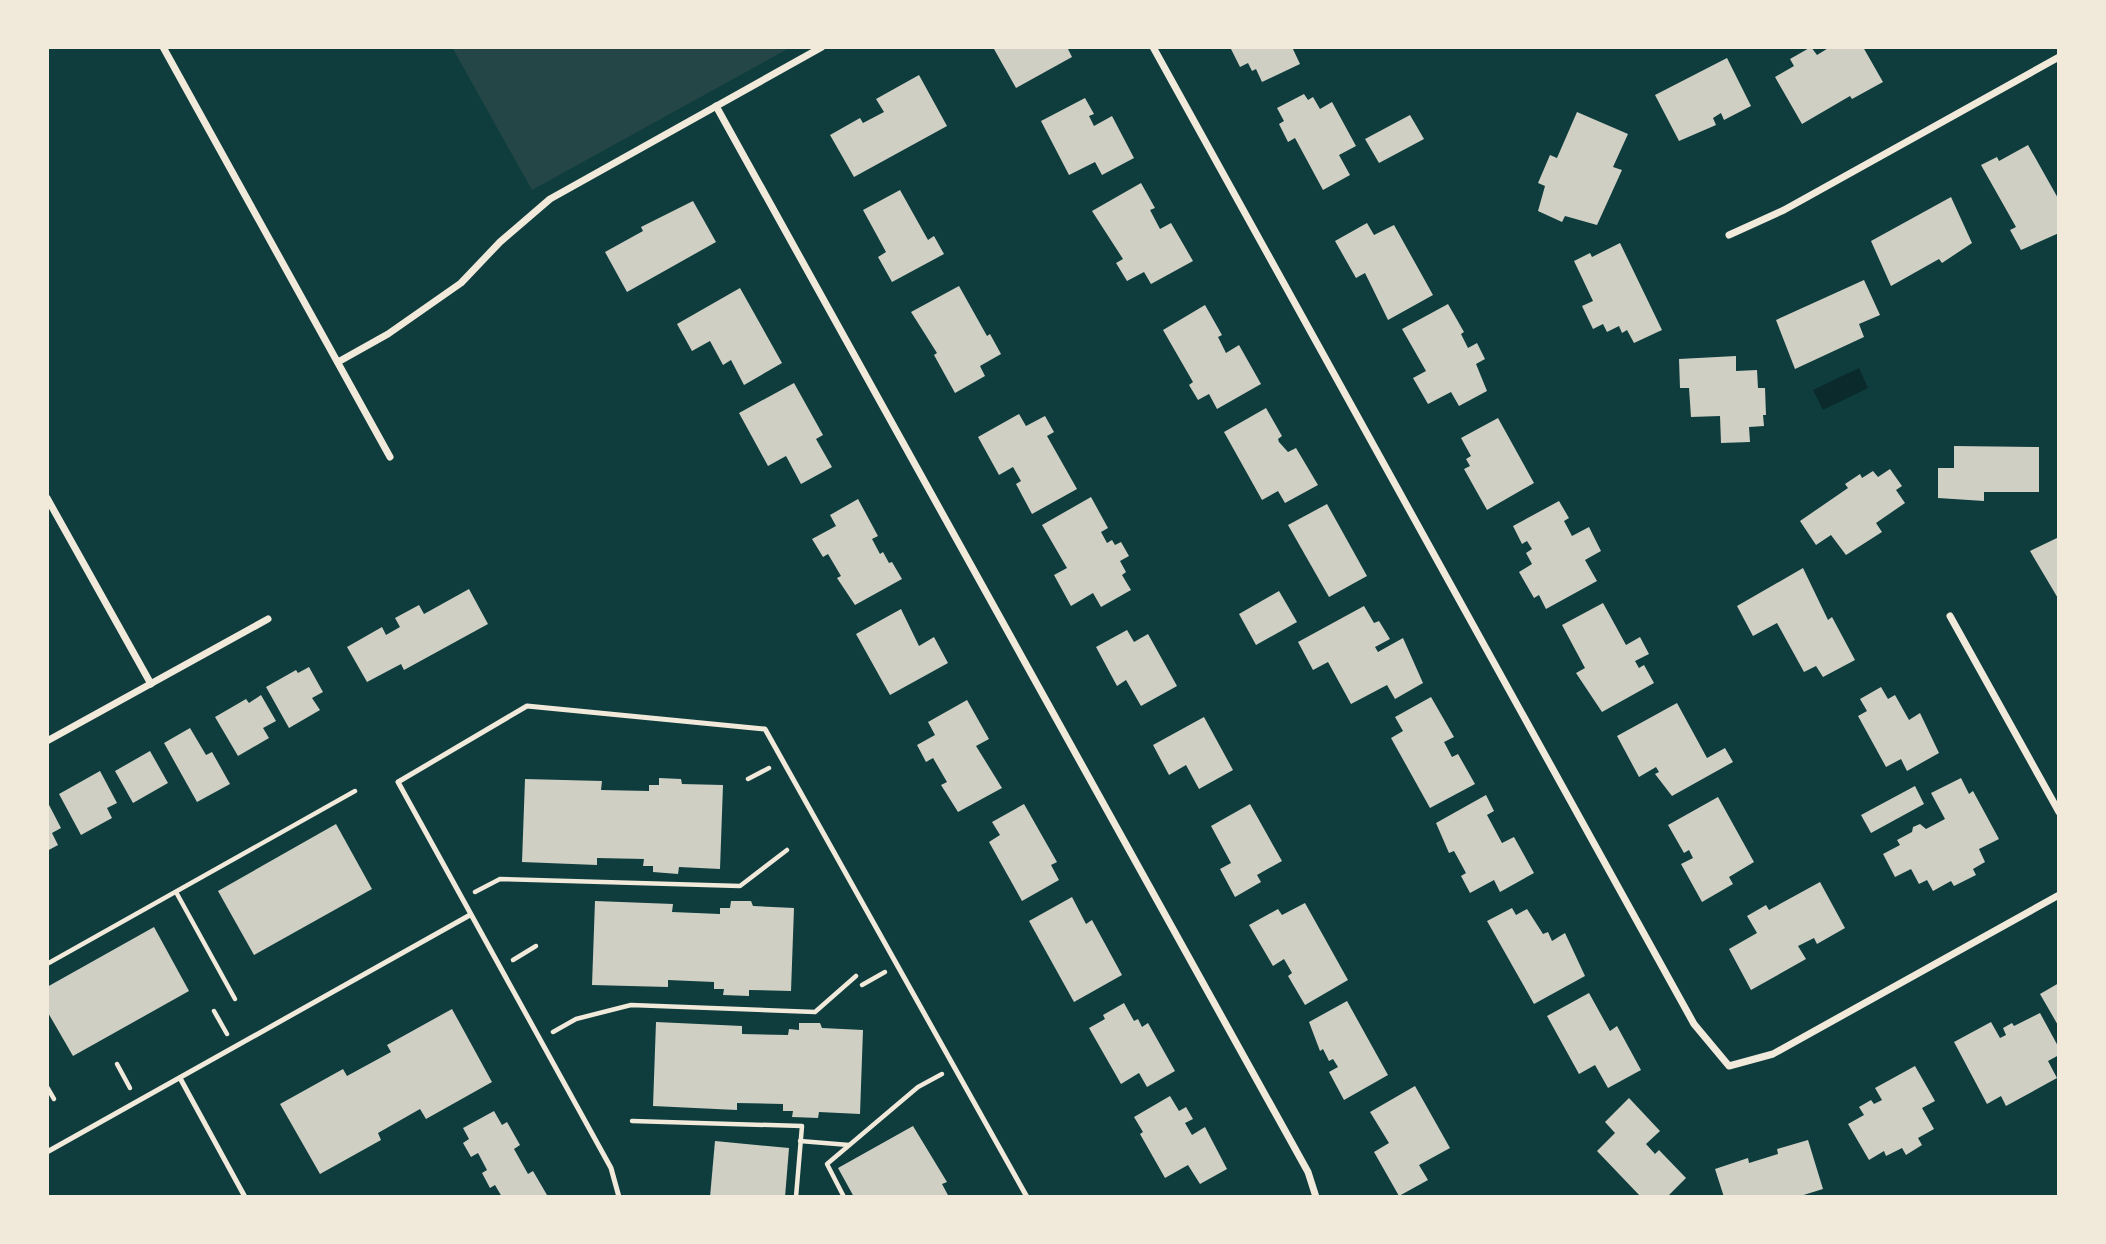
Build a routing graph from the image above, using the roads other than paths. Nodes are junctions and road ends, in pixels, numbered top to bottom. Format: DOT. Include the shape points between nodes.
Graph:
graph roads {
  1 [pos="163,47"];
  2 [pos="822,47"];
  3 [pos="1153,47"];
  4 [pos="2059,57"];
  5 [pos="716,106"];
  6 [pos="1729,235"];
  7 [pos="338,362"];
  8 [pos="390,457"];
  9 [pos="47,498"];
  10 [pos="1950,616"];
  11 [pos="268,619"];
  12 [pos="151,684"];
  13 [pos="47,741"];
  14 [pos="2059,812"];
  15 [pos="2059,895"];
  16 [pos="470,915"];
  17 [pos="180,1078"];
  18 [pos="47,1152"];
  19 [pos="245,1197"];
  20 [pos="619,1197"];
  21 [pos="1027,1197"];
  22 [pos="1316,1197"];
  1 -- 7 [label="street"];
  2 -- 5 [label="street"];
  3 -- 15 [label="street" via="1694,1024 1729,1066 1773,1054"];
  4 -- 6 [label="street" via="1784,210"];
  5 -- 7 [label="street" via="550,199 461,283"];
  5 -- 22 [label="street" via="1308,1172"];
  7 -- 8 [label="street"];
  9 -- 12 [label="street"];
  10 -- 14 [label="street"];
  11 -- 12 [label="street"];
  12 -- 13 [label="street"];
  16 -- 17 [label="lane"];
  16 -- 20 [label="lane" via="611,1168"];
  16 -- 21 [label="lane" via="398,782 527,706 765,729"];
  17 -- 18 [label="lane"];
  17 -- 19 [label="lane"];
}
